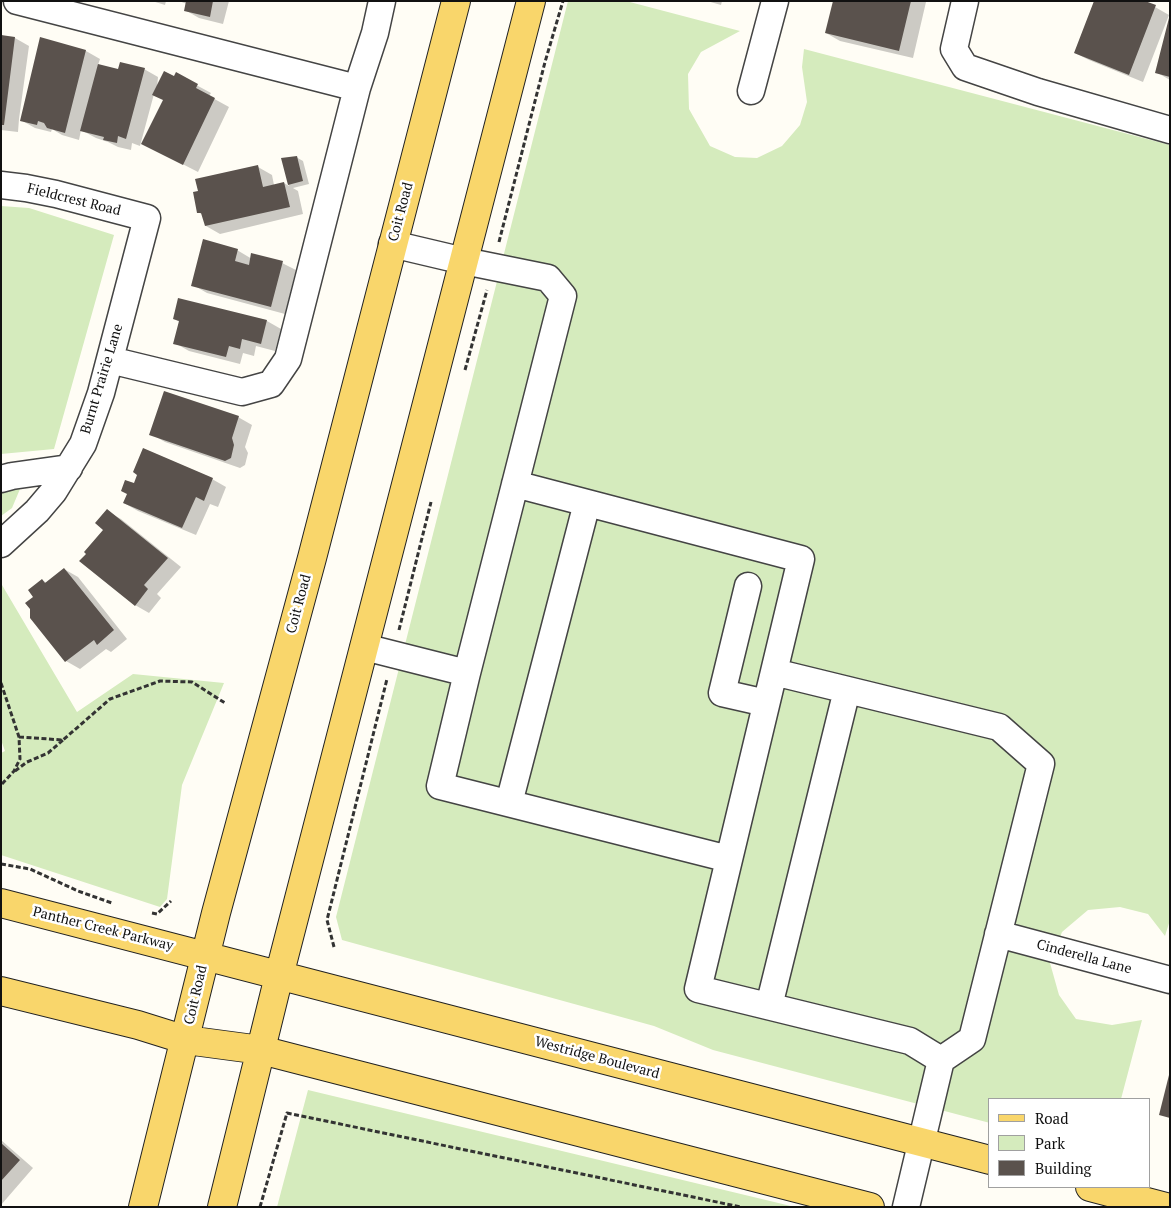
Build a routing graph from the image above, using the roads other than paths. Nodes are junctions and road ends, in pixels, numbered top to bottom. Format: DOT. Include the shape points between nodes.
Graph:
graph roads {
  1 [pos="17,1"];
  2 [pos="382,1"];
  3 [pos="456,1"];
  4 [pos="531,1"];
  5 [pos="775,1"];
  6 [pos="965,1"];
  7 [pos="357,88"];
  8 [pos="751,91"];
  9 [pos="1170,130"];
  10 [pos="1,185"];
  11 [pos="146,218"];
  12 [pos="392,244"];
  13 [pos="464,261"];
  14 [pos="110,360"];
  15 [pos="69,468"];
  16 [pos="1,479"];
  17 [pos="515,484"];
  18 [pos="587,503"];
  19 [pos="1,544"];
  20 [pos="748,586"];
  21 [pos="364,646"];
  22 [pos="774,672"];
  23 [pos="467,674"];
  24 [pos="847,690"];
  25 [pos="766,704"];
  26 [pos="509,803"];
  27 [pos="729,859"];
  28 [pos="1,904"];
  29 [pos="998,934"];
  30 [pos="205,956"];
  31 [pos="278,976"];
  32 [pos="1170,980"];
  33 [pos="1,991"];
  34 [pos="769,1006"];
  35 [pos="186,1040"];
  36 [pos="262,1050"];
  37 [pos="941,1060"];
  38 [pos="922,1143"];
  39 [pos="988,1160"];
  40 [pos="1094,1188"];
  41 [pos="143,1207"];
  42 [pos="222,1207"];
  43 [pos="870,1207"];
  44 [pos="906,1207"];
  45 [pos="1166,1207"];
  1 -- 7 [label="street"];
  2 -- 7 [label="street"];
  3 -- 12 [label="main road, Coit Road"];
  4 -- 13 [label="main road"];
  5 -- 8 [label="street"];
  6 -- 9 [label="street" via="954,49 965,68"];
  7 -- 14 [label="street" via="288,359 271,384 242,392"];
  10 -- 11 [label="street, Fieldcrest Road" via="48,193"];
  11 -- 14 [label="street, Burnt Prairie Lane"];
  12 -- 13 [label="street"];
  12 -- 30 [label="main road, Coit Road"];
  13 -- 17 [label="street" via="548,278 563,296"];
  13 -- 21 [label="main road"];
  14 -- 15 [label="street, Burnt Prairie Lane" via="93,419"];
  15 -- 16 [label="street"];
  15 -- 19 [label="street, Burnt Prairie Lane" via="37,512"];
  17 -- 18 [label="street"];
  17 -- 23 [label="street"];
  18 -- 22 [label="street" via="801,560"];
  18 -- 26 [label="street"];
  20 -- 25 [label="street" via="722,693"];
  21 -- 23 [label="street"];
  21 -- 31 [label="main road"];
  22 -- 24 [label="street"];
  22 -- 25 [label="street"];
  23 -- 26 [label="street" via="440,786"];
  24 -- 29 [label="street" via="999,727 1041,764"];
  24 -- 34 [label="street"];
  25 -- 27 [label="street"];
  26 -- 27 [label="street"];
  27 -- 34 [label="street" via="698,989"];
  28 -- 30 [label="main road, Panther Creek Parkway"];
  29 -- 32 [label="street, Cinderella Lane"];
  29 -- 37 [label="street" via="972,1039"];
  30 -- 31 [label="main road, Westridge Boulevard"];
  30 -- 35 [label="main road, Coit Road"];
  31 -- 36 [label="main road"];
  31 -- 38 [label="main road, Westridge Boulevard"];
  33 -- 35 [label="main road"];
  34 -- 37 [label="street" via="910,1041"];
  35 -- 36 [label="main road"];
  35 -- 41 [label="main road, Coit Road"];
  36 -- 42 [label="main road"];
  36 -- 43 [label="main road"];
  37 -- 38 [label="street"];
  38 -- 39 [label="main road, Westridge Boulevard"];
  38 -- 44 [label="street"];
  40 -- 45 [label="main road"];
}
